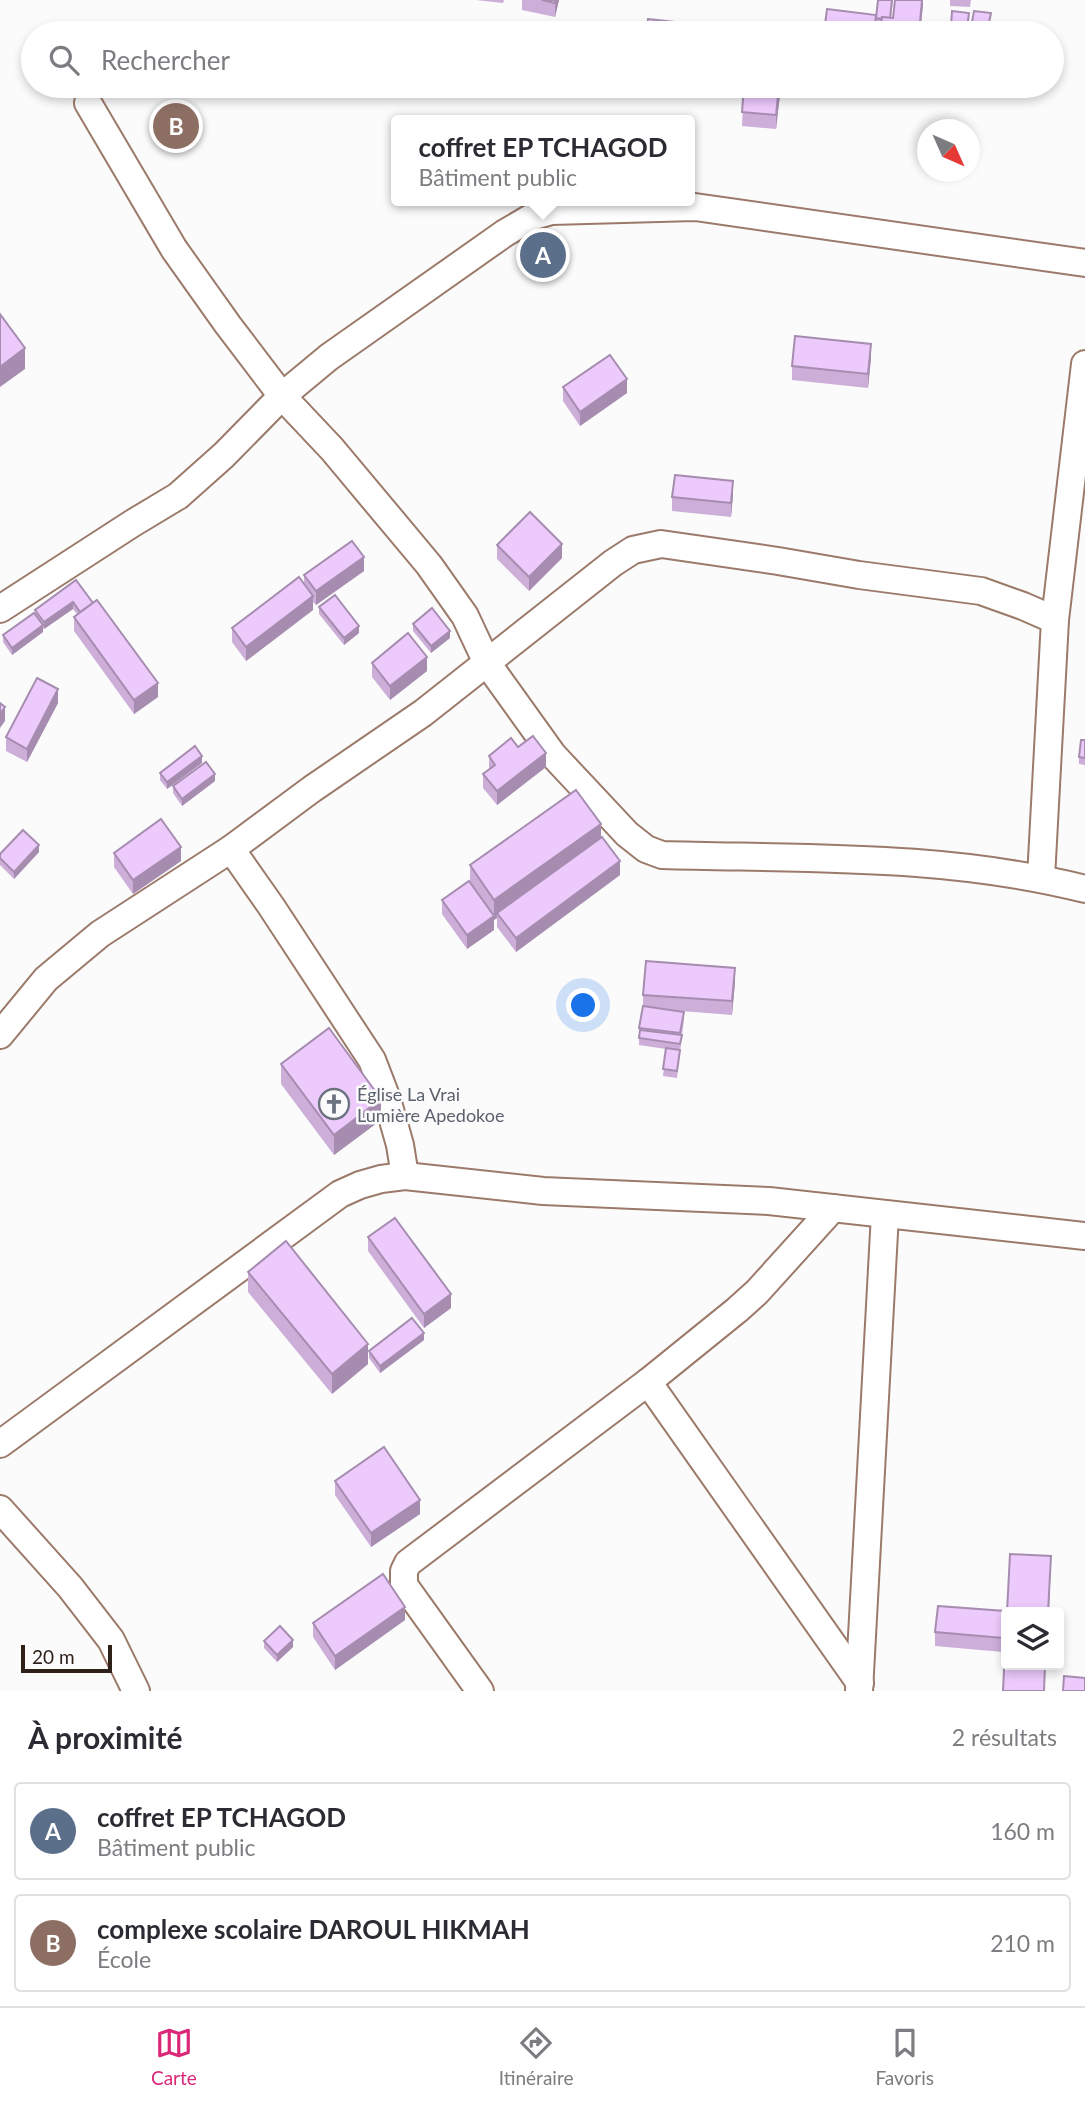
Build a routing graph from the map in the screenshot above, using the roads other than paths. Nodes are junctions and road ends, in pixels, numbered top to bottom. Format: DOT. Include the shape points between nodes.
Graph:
graph roads {
  1 [pos="88,103"];
  2 [pos="1085,263"];
  3 [pos="1085,365"];
  4 [pos="282,396"];
  5 [pos="0,609"];
  6 [pos="1055,620"];
  7 [pos="487,663"];
  8 [pos="231,849"];
  9 [pos="1041,878"];
  10 [pos="1085,889"];
  11 [pos="0,1035"];
  12 [pos="405,1176"];
  13 [pos="832,1208"];
  14 [pos="885,1214"];
  15 [pos="1085,1236"];
  16 [pos="648,1382"];
  17 [pos="0,1444"];
  18 [pos="0,1509"];
  19 [pos="860,1687"];
  20 [pos="136,1691"];
  21 [pos="480,1691"];
  1 -- 4 [label="street" via="174,249"];
  2 -- 4 [label="street" via="695,207 551,211 505,233 329,357"];
  3 -- 6 [label="street"];
  4 -- 5 [label="street" via="178,496"];
  4 -- 7 [label="street" via="429,565 465,616"];
  6 -- 7 [label="street" via="981,592 661,544 633,550 613,563"];
  6 -- 9 [label="street"];
  7 -- 8 [label="street"];
  7 -- 9 [label="street" via="553,755 646,849 662,855 900,862"];
  8 -- 11 [label="street" via="100,934 46,979"];
  8 -- 12 [label="street" via="372,1060 387,1099"];
  9 -- 10 [label="street"];
  12 -- 13 [label="street" via="543,1191 769,1200"];
  12 -- 17 [label="street" via="381,1179 340,1194"];
  13 -- 14 [label="street"];
  13 -- 16 [label="street" via="757,1292"];
  14 -- 15 [label="street"];
  14 -- 19 [label="street"];
  16 -- 19 [label="street"];
  16 -- 21 [label="street" via="408,1563 404,1585"];
  18 -- 20 [label="street" via="111,1640"];
}
